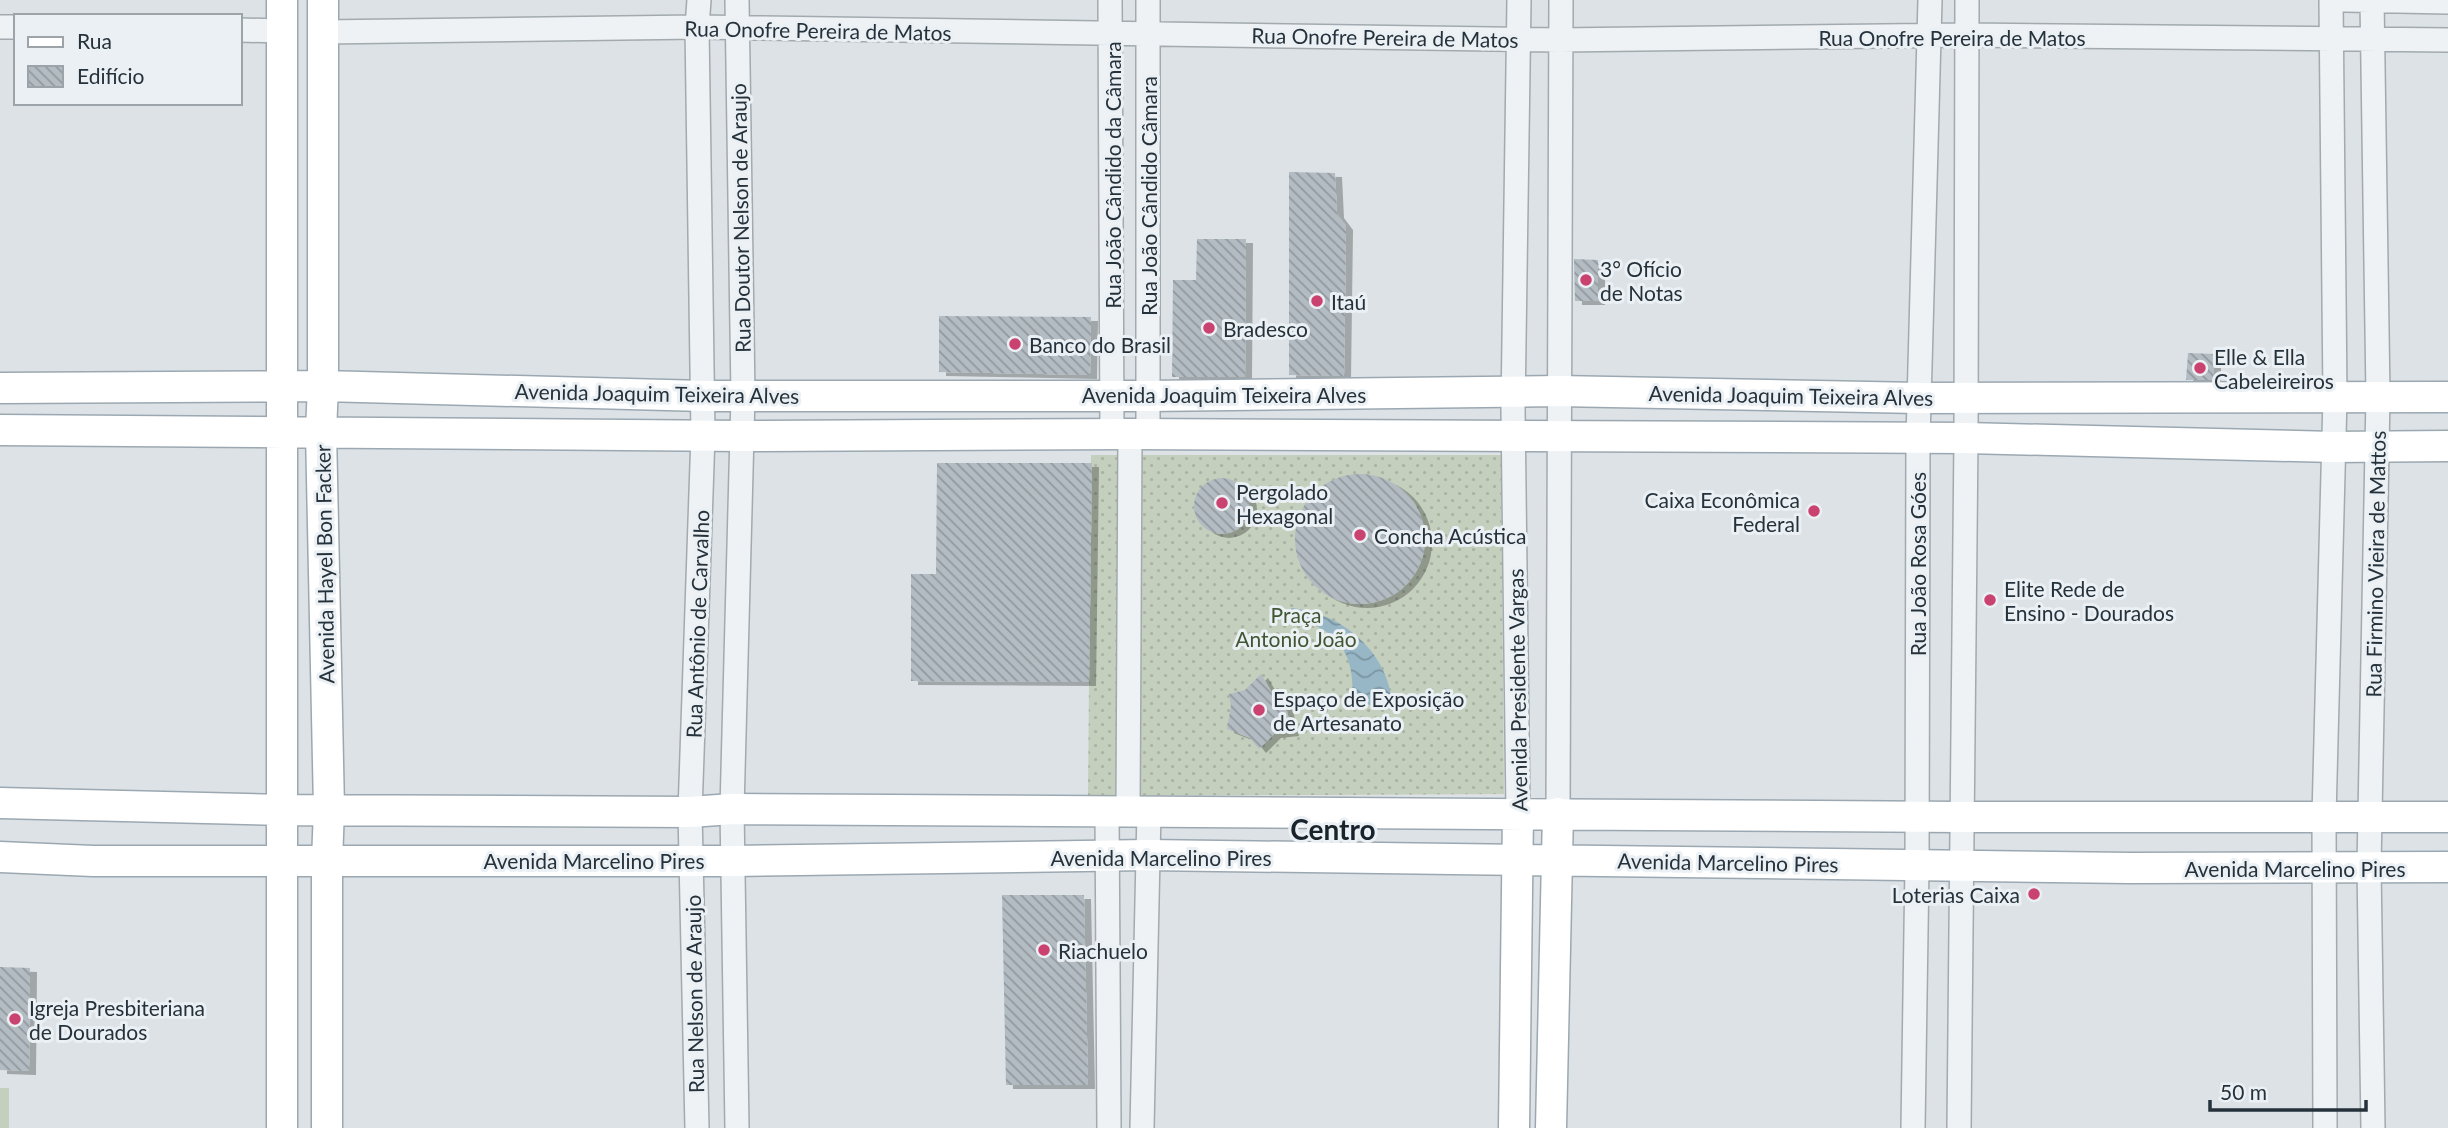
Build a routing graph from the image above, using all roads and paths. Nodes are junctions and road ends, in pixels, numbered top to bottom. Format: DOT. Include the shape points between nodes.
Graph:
graph roads {
  1 [pos="282,0"];
  2 [pos="323,0"];
  3 [pos="699,0"];
  4 [pos="737,0"];
  5 [pos="1110,0"];
  6 [pos="1148,0"];
  7 [pos="1519,0"];
  8 [pos="1561,0"];
  9 [pos="1930,0"];
  10 [pos="1967,0"];
  11 [pos="2331,0"];
  12 [pos="2345,0"];
  13 [pos="2372,1"];
  14 [pos="2448,2"];
  15 [pos="697,27"];
  16 [pos="736,29"];
  17 [pos="242,30"];
  18 [pos="282,31"];
  19 [pos="323,32"];
  20 [pos="1111,34"];
  21 [pos="1148,34"];
  22 [pos="1968,35"];
  23 [pos="1929,36"];
  24 [pos="2332,38"];
  25 [pos="1520,39"];
  26 [pos="2372,39"];
  27 [pos="1559,40"];
  28 [pos="2448,40"];
  29 [pos="323,386"];
  30 [pos="283,387"];
  31 [pos="0,388"];
  32 [pos="1558,391"];
  33 [pos="1513,393"];
  34 [pos="1112,394"];
  35 [pos="704,396"];
  36 [pos="744,396"];
  37 [pos="1148,396"];
  38 [pos="2378,396"];
  39 [pos="1965,397"];
  40 [pos="2335,397"];
  41 [pos="2448,397"];
  42 [pos="1919,398"];
  43 [pos="0,430"];
  44 [pos="281,431"];
  45 [pos="321,431"];
  46 [pos="1130,434"];
  47 [pos="704,435"];
  48 [pos="1514,435"];
  49 [pos="743,436"];
  50 [pos="1558,436"];
  51 [pos="1966,438"];
  52 [pos="1918,439"];
  53 [pos="2377,445"];
  54 [pos="2448,446"];
  55 [pos="2334,447"];
  56 [pos="0,803"];
  57 [pos="329,809"];
  58 [pos="732,809"];
  59 [pos="282,810"];
  60 [pos="1128,811"];
  61 [pos="690,812"];
  62 [pos="1518,813"];
  63 [pos="1558,813"];
  64 [pos="1916,816"];
  65 [pos="2324,816"];
  66 [pos="1961,817"];
  67 [pos="2371,817"];
  68 [pos="2448,817"];
  69 [pos="1148,855"];
  70 [pos="1107,856"];
  71 [pos="0,857"];
  72 [pos="691,859"];
  73 [pos="1517,859"];
  74 [pos="1558,859"];
  75 [pos="283,860"];
  76 [pos="327,861"];
  77 [pos="734,861"];
  78 [pos="1961,864"];
  79 [pos="1917,865"];
  80 [pos="2325,867"];
  81 [pos="2369,867"];
  82 [pos="2448,867"];
  83 [pos="1515,1062"];
  84 [pos="1553,1063"];
  85 [pos="282,1128"];
  86 [pos="327,1128"];
  87 [pos="697,1128"];
  88 [pos="737,1128"];
  89 [pos="1109,1128"];
  90 [pos="1142,1128"];
  91 [pos="1514,1128"];
  92 [pos="1551,1128"];
  93 [pos="1913,1128"];
  94 [pos="1959,1128"];
  95 [pos="2325,1128"];
  96 [pos="2373,1128"];
  1 -- 18 [label="main road, Avenida Hayel Bon Facker"];
  2 -- 19 [label="main road, Avenida Hayel Bon Facker"];
  3 -- 15 [label="street, Rua Doutor Nelson de Araujo"];
  4 -- 16 [label="street, Rua Doutor Nelson de Araujo"];
  5 -- 20 [label="street, Rua João Cândido da Câmara"];
  6 -- 21 [label="street, Rua João Cândido Câmara"];
  7 -- 25 [label="street, Avenida Presidente Vargas"];
  8 -- 27 [label="street, Avenida Presidente Vargas"];
  9 -- 23 [label="street, Rua João Rosa Góes"];
  10 -- 22 [label="street"];
  11 -- 24 [label="street, Rua Firmino Vieira de Mattos"];
  12 -- 13 [label="street"];
  13 -- 14 [label="street"];
  13 -- 26 [label="street, Rua Firmino Vieira de Mattos"];
  15 -- 16 [label="street, Rua Onofre Pereira de Matos"];
  15 -- 19 [label="street, Rua Onofre Pereira de Matos"];
  15 -- 35 [label="street, Rua Doutor Nelson de Araujo"];
  16 -- 20 [label="street, Rua Onofre Pereira de Matos"];
  16 -- 36 [label="street, Rua Doutor Nelson de Araujo"];
  17 -- 18 [label="street"];
  18 -- 30 [label="main road, Avenida Hayel Bon Facker"];
  19 -- 29 [label="main road, Avenida Hayel Bon Facker"];
  20 -- 21 [label="street, Rua Onofre Pereira de Matos"];
  20 -- 34 [label="street, Rua João Cândido da Câmara"];
  21 -- 25 [label="street, Rua Onofre Pereira de Matos"];
  21 -- 37 [label="street, Rua João Cândido Câmara"];
  22 -- 23 [label="street, Rua Onofre Pereira de Matos"];
  22 -- 24 [label="street, Rua Onofre Pereira de Matos"];
  22 -- 39 [label="street"];
  23 -- 27 [label="street, Rua Onofre Pereira de Matos"];
  23 -- 42 [label="street, Rua João Rosa Góes"];
  24 -- 26 [label="street, Rua Onofre Pereira de Matos"];
  24 -- 40 [label="street, Rua Firmino Vieira de Mattos"];
  25 -- 27 [label="street, Rua Onofre Pereira de Matos"];
  25 -- 33 [label="street, Avenida Presidente Vargas"];
  26 -- 28 [label="street, Rua Onofre Pereira de Matos"];
  26 -- 38 [label="street, Rua Firmino Vieira de Mattos"];
  27 -- 32 [label="street, Avenida Presidente Vargas"];
  29 -- 30 [label="main road, Avenida Joaquim Teixeira Alves"];
  29 -- 35 [label="main road, Avenida Joaquim Teixeira Alves"];
  29 -- 45 [label="main road, Avenida Hayel Bon Facker"];
  30 -- 31 [label="main road, Avenida Joaquim Teixeira Alves"];
  30 -- 44 [label="main road, Avenida Hayel Bon Facker"];
  32 -- 33 [label="main road, Avenida Joaquim Teixeira Alves"];
  32 -- 42 [label="main road, Avenida Joaquim Teixeira Alves"];
  32 -- 50 [label="street, Avenida Presidente Vargas"];
  33 -- 37 [label="main road, Avenida Joaquim Teixeira Alves"];
  33 -- 48 [label="street, Avenida Presidente Vargas"];
  34 -- 36 [label="main road, Avenida Joaquim Teixeira Alves"];
  34 -- 37 [label="main road, Avenida Joaquim Teixeira Alves"];
  34 -- 46 [label="street, Rua João Cândido da Câmara"];
  35 -- 36 [label="main road, Avenida Joaquim Teixeira Alves"];
  35 -- 47 [label="street, Rua Doutor Nelson de Araujo"];
  36 -- 49 [label="street, Rua Doutor Nelson de Araujo"];
  37 -- 46 [label="street, Rua João Cândido Câmara"];
  38 -- 40 [label="main road, Avenida Joaquim Teixeira Alves"];
  38 -- 41 [label="main road, Avenida Joaquim Teixeira Alves"];
  38 -- 53 [label="street, Rua Firmino Vieira de Mattos"];
  39 -- 40 [label="main road, Avenida Joaquim Teixeira Alves"];
  39 -- 42 [label="main road, Avenida Joaquim Teixeira Alves"];
  39 -- 51 [label="street"];
  40 -- 55 [label="street, Rua Firmino Vieira de Mattos"];
  42 -- 52 [label="street, Rua João Rosa Góes"];
  43 -- 44 [label="main road, Avenida Joaquim Teixeira Alves"];
  44 -- 45 [label="main road, Avenida Joaquim Teixeira Alves"];
  44 -- 59 [label="main road, Avenida Hayel Bon Facker"];
  45 -- 47 [label="main road, Avenida Joaquim Teixeira Alves"];
  45 -- 57 [label="main road, Avenida Hayel Bon Facker"];
  46 -- 48 [label="main road, Avenida Joaquim Teixeira Alves"];
  46 -- 49 [label="main road, Avenida Joaquim Teixeira Alves"];
  46 -- 60 [label="street, Rua João Cândido Câmara"];
  47 -- 49 [label="main road, Avenida Joaquim Teixeira Alves"];
  47 -- 61 [label="street, Rua Antônio de Carvalho"];
  48 -- 50 [label="main road, Avenida Joaquim Teixeira Alves"];
  48 -- 62 [label="street, Avenida Presidente Vargas"];
  49 -- 58 [label="street, Rua Antônio de Carvalho"];
  50 -- 52 [label="main road, Avenida Joaquim Teixeira Alves"];
  50 -- 63 [label="street, Avenida Presidente Vargas"];
  51 -- 52 [label="main road, Avenida Joaquim Teixeira Alves"];
  51 -- 55 [label="main road, Avenida Joaquim Teixeira Alves"];
  51 -- 66 [label="street"];
  52 -- 64 [label="street, Rua João Rosa Góes"];
  53 -- 54 [label="main road, Avenida Joaquim Teixeira Alves"];
  53 -- 55 [label="main road, Avenida Joaquim Teixeira Alves"];
  53 -- 67 [label="street, Rua Firmino Vieira de Mattos"];
  55 -- 65 [label="street, Rua Firmino Vieira de Mattos"];
  56 -- 59 [label="main road"];
  57 -- 59 [label="main road"];
  57 -- 61 [label="main road"];
  57 -- 76 [label="main road, Avenida Hayel Bon Facker"];
  58 -- 60 [label="main road"];
  58 -- 61 [label="main road"];
  58 -- 77 [label="street, Rua Antônio de Carvalho"];
  59 -- 75 [label="main road, Avenida Hayel Bon Facker"];
  60 -- 62 [label="main road"];
  60 -- 69 [label="street, Rua João Cândido Câmara"];
  60 -- 70 [label="street, Rua João Cândido Câmara"];
  61 -- 72 [label="street, Rua Antônio de Carvalho"];
  62 -- 63 [label="main road"];
  62 -- 73 [label="main road, Avenida Presidente Vargas"];
  63 -- 64 [label="main road"];
  63 -- 74 [label="main road, Avenida Presidente Vargas"];
  64 -- 66 [label="main road"];
  64 -- 79 [label="street, Rua João Rosa Góes"];
  65 -- 66 [label="main road"];
  65 -- 67 [label="main road"];
  65 -- 80 [label="street, Rua Firmino Vieira de Mattos"];
  66 -- 78 [label="street"];
  67 -- 68 [label="main road"];
  67 -- 81 [label="street, Rua Firmino Vieira de Mattos"];
  69 -- 70 [label="main road, Avenida Marcelino Pires"];
  69 -- 73 [label="main road, Avenida Marcelino Pires"];
  69 -- 90 [label="street, Rua João Cândido Câmara"];
  70 -- 77 [label="main road, Avenida Marcelino Pires"];
  70 -- 89 [label="street, Rua João Cândido Câmara"];
  71 -- 75 [label="main road, Avenida Marcelino Pires"];
  72 -- 76 [label="main road, Avenida Marcelino Pires"];
  72 -- 77 [label="main road, Avenida Marcelino Pires"];
  72 -- 87 [label="street, Rua Nelson de Araujo"];
  73 -- 74 [label="main road, Avenida Marcelino Pires"];
  73 -- 83 [label="main road, Avenida Presidente Vargas"];
  74 -- 79 [label="main road, Avenida Marcelino Pires"];
  74 -- 84 [label="main road, Avenida Presidente Vargas"];
  75 -- 76 [label="main road, Avenida Marcelino Pires"];
  75 -- 85 [label="main road, Avenida Hayel Bon Facker"];
  76 -- 86 [label="main road, Avenida Hayel Bon Facker"];
  77 -- 88 [label="street, Rua Nelson de Araujo"];
  78 -- 79 [label="main road, Avenida Marcelino Pires"];
  78 -- 80 [label="main road, Avenida Marcelino Pires"];
  78 -- 94 [label="street"];
  79 -- 93 [label="street, Rua João Rosa Góes"];
  80 -- 81 [label="main road, Avenida Marcelino Pires"];
  80 -- 95 [label="street, Rua Firmino Vieira de Mattos"];
  81 -- 82 [label="main road, Avenida Marcelino Pires"];
  81 -- 96 [label="street, Rua Firmino Vieira de Mattos"];
  83 -- 84 [label="main road"];
  83 -- 91 [label="main road, Avenida Presidente Vargas"];
  84 -- 92 [label="main road, Avenida Presidente Vargas"];
}
